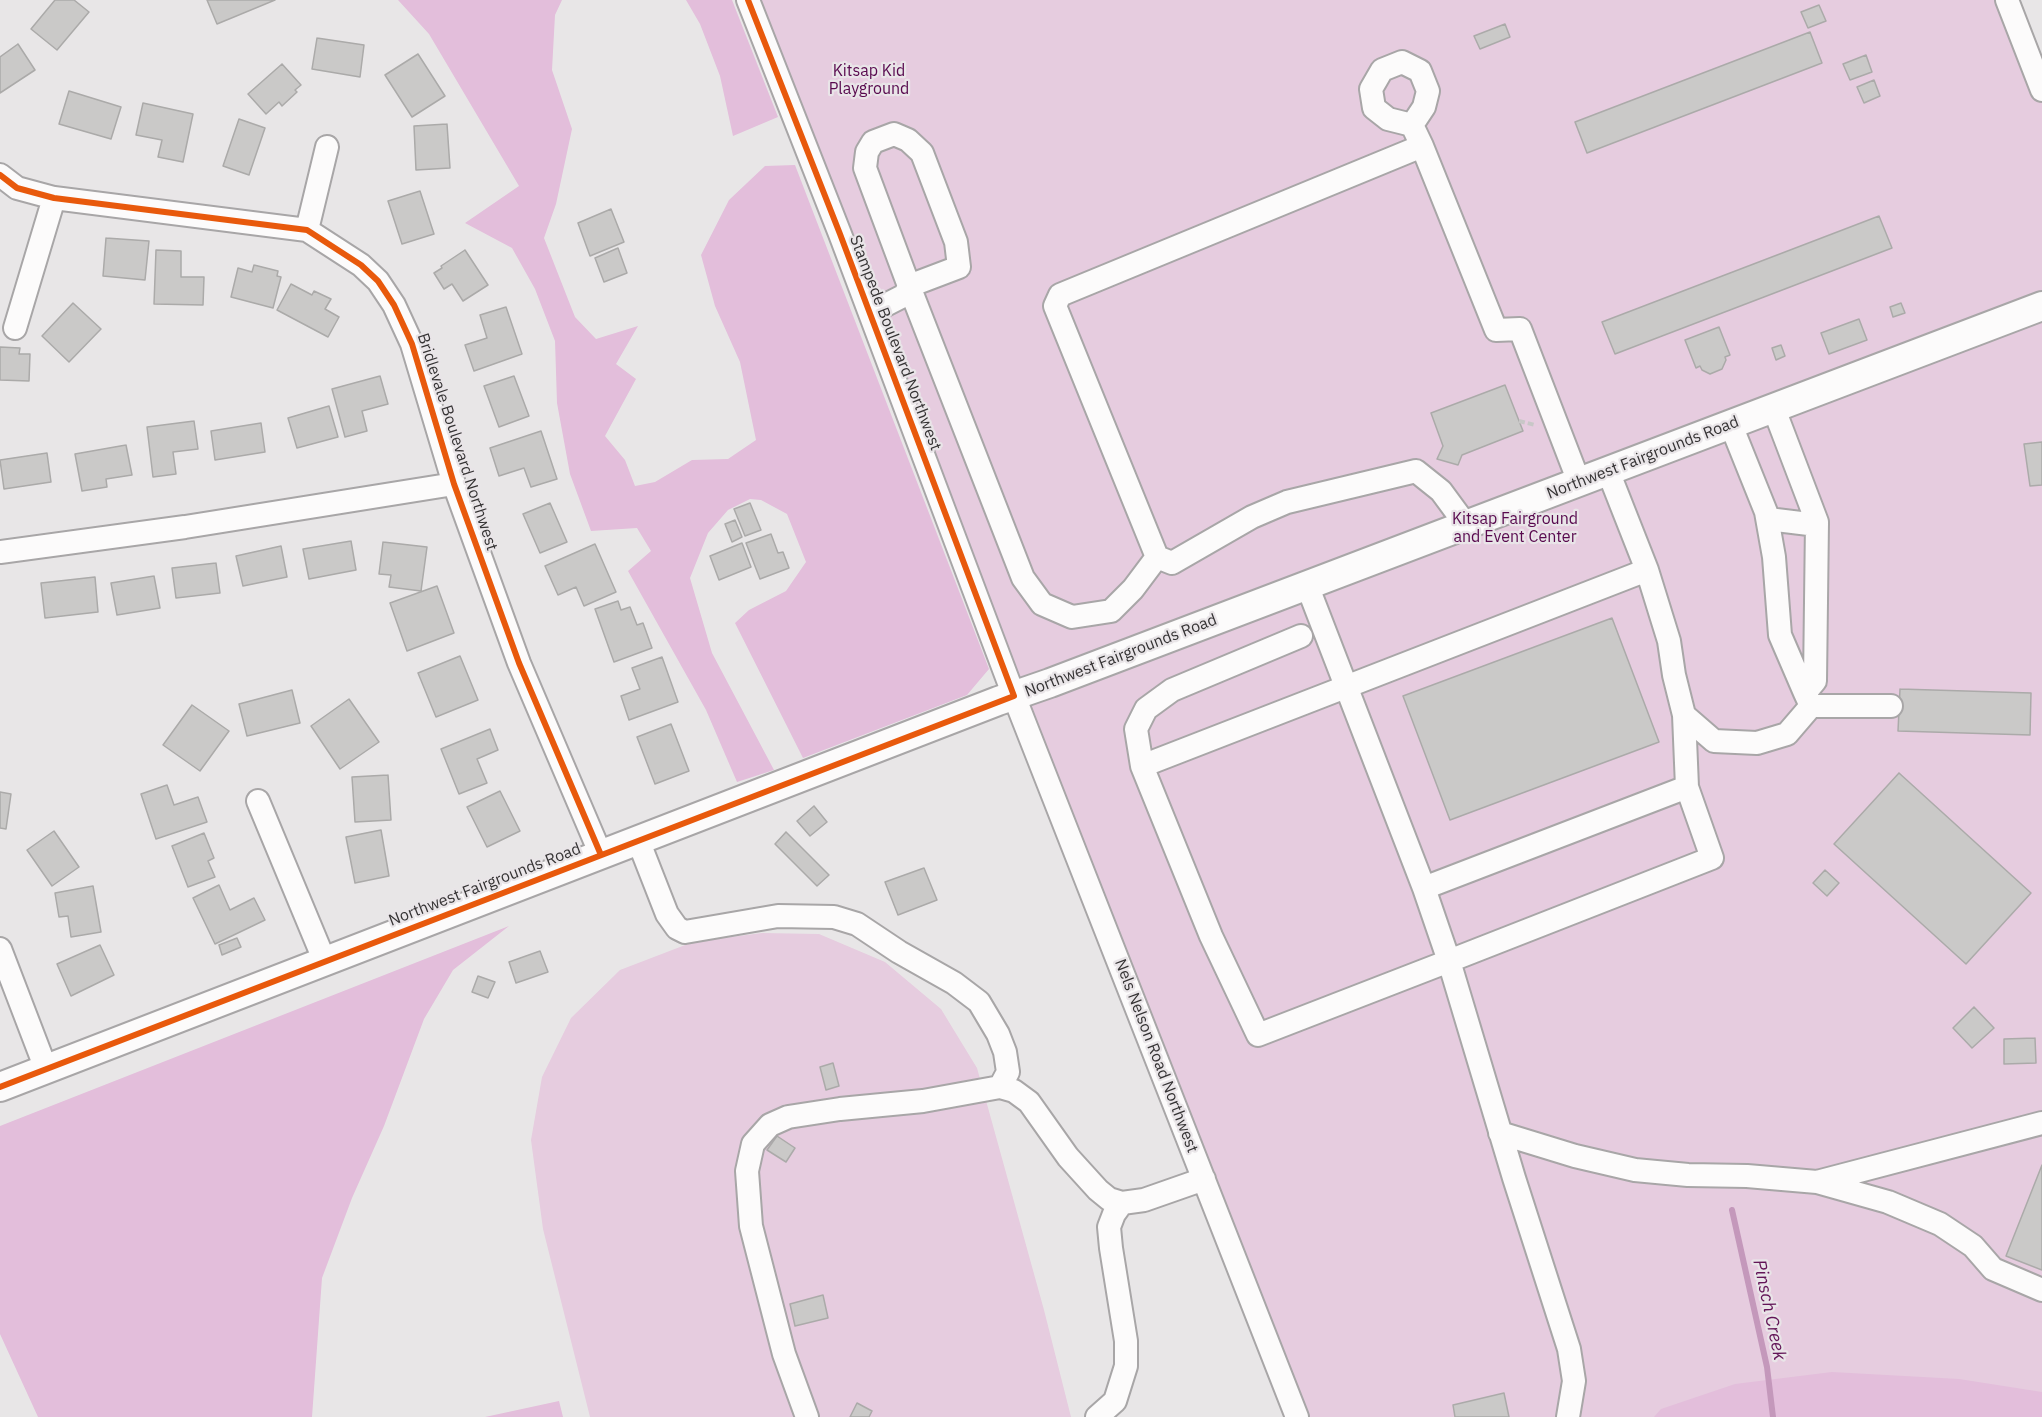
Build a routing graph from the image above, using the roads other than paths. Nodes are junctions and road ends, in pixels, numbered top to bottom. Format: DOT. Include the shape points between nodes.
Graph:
graph roads {
  1 [pos="748,0"];
  2 [pos="2007,0"];
  3 [pos="2042,90"];
  4 [pos="1412,125"];
  5 [pos="1422,146"];
  6 [pos="327,147"];
  7 [pos="0,175"];
  8 [pos="54,198"];
  9 [pos="306,230"];
  10 [pos="909,286"];
  11 [pos="2042,306"];
  12 [pos="870,313"];
  13 [pos="15,328"];
  14 [pos="1774,409"];
  15 [pos="1731,425"];
  16 [pos="1608,471"];
  17 [pos="1579,482"];
  18 [pos="454,484"];
  19 [pos="1768,519"];
  20 [pos="1466,525"];
  21 [pos="1816,525"];
  22 [pos="0,552"];
  23 [pos="1157,557"];
  24 [pos="1647,570"];
  25 [pos="1307,585"];
  26 [pos="1301,636"];
  27 [pos="1346,687"];
  28 [pos="1014,696"];
  29 [pos="1808,699"];
  30 [pos="1891,706"];
  31 [pos="1684,715"];
  32 [pos="1142,766"];
  33 [pos="1687,787"];
  34 [pos="258,801"];
  35 [pos="638,840"];
  36 [pos="601,855"];
  37 [pos="1424,888"];
  38 [pos="0,949"];
  39 [pos="1449,961"];
  40 [pos="326,962"];
  41 [pos="46,1069"];
  42 [pos="0,1087"];
  43 [pos="1000,1087"];
  44 [pos="2042,1123"];
  45 [pos="1500,1133"];
  46 [pos="1204,1179"];
  47 [pos="1818,1182"];
  48 [pos="1122,1203"];
  49 [pos="2042,1290"];
  50 [pos="807,1417"];
  51 [pos="1097,1417"];
  52 [pos="1297,1417"];
  53 [pos="1568,1417"];
  1 -- 12 [label="street, Stampede Boulevard Northwest"];
  2 -- 3 [label="street"];
  4 -- 5 [label="street"];
  5 -- 17 [label="street" via="1496,330 1520,328"];
  5 -- 23 [label="street" via="1060,296 1055,306"];
  6 -- 9 [label="street"];
  7 -- 8 [label="street, Bridlevale Boulevard Northwest" via="17,188"];
  8 -- 9 [label="street, Bridlevale Boulevard Northwest"];
  8 -- 13 [label="street"];
  9 -- 18 [label="street, Bridlevale Boulevard Northwest" via="361,265 394,305 412,344"];
  10 -- 10 [label="street" via="865,168 873,142 894,134 922,153 956,242 959,267"];
  10 -- 12 [label="street" via="905,295"];
  10 -- 23 [label="street" via="1023,578 1042,604 1072,617 1111,611"];
  11 -- 14 [label="main road, Northwest Fairgrounds Road"];
  12 -- 28 [label="street, Stampede Boulevard Northwest"];
  14 -- 15 [label="main road, Northwest Fairgrounds Road"];
  14 -- 21 [label="street"];
  15 -- 16 [label="main road, Northwest Fairgrounds Road"];
  15 -- 19 [label="street"];
  16 -- 17 [label="main road, Northwest Fairgrounds Road"];
  16 -- 24 [label="street"];
  17 -- 20 [label="main road, Northwest Fairgrounds Road"];
  18 -- 22 [label="street, Bridlevale Boulevard Northwest"];
  18 -- 36 [label="street, Bridlevale Boulevard Northwest" via="519,663"];
  19 -- 21 [label="street"];
  19 -- 29 [label="street" via="1779,635"];
  20 -- 23 [label="street" via="1441,491 1416,471 1287,501 1172,563"];
  20 -- 25 [label="main road, Northwest Fairgrounds Road"];
  21 -- 29 [label="street" via="1815,681"];
  24 -- 27 [label="street"];
  24 -- 31 [label="street" via="1669,642"];
  25 -- 27 [label="street"];
  25 -- 28 [label="main road, Northwest Fairgrounds Road"];
  26 -- 32 [label="street" via="1172,690 1146,709 1136,729"];
  27 -- 32 [label="street"];
  27 -- 37 [label="street"];
  28 -- 35 [label="main road, Northwest Fairgrounds Road"];
  28 -- 46 [label="street, Nels Nelson Road Northwest"];
  29 -- 30 [label="street"];
  29 -- 31 [label="street" via="1787,734 1757,743 1713,741"];
  31 -- 33 [label="street"];
  32 -- 39 [label="street" via="1211,936 1258,1035"];
  33 -- 37 [label="street"];
  33 -- 39 [label="street" via="1712,858"];
  34 -- 40 [label="street"];
  35 -- 36 [label="main road, Northwest Fairgrounds Road"];
  35 -- 43 [label="street" via="667,914 685,932 778,916 834,917 857,924 954,983 979,1002 998,1035 1008,1072"];
  36 -- 40 [label="main road, Northwest Fairgrounds Road"];
  37 -- 39 [label="street"];
  38 -- 41 [label="street"];
  39 -- 45 [label="street"];
  40 -- 41 [label="main road, Northwest Fairgrounds Road"];
  41 -- 42 [label="main road, Northwest Fairgrounds Road"];
  43 -- 48 [label="street" via="1029,1102 1098,1190"];
  43 -- 50 [label="street" via="923,1101 788,1117 770,1125 753,1144 747,1171 751,1226 784,1354"];
  44 -- 47 [label="street"];
  45 -- 47 [label="street" via="1635,1170"];
  45 -- 53 [label="street" via="1569,1349 1574,1381"];
  46 -- 48 [label="street" via="1144,1200"];
  46 -- 52 [label="street, Nels Nelson Road Northwest"];
  47 -- 49 [label="street" via="1888,1202 1941,1224 1973,1246 1993,1269"];
  48 -- 51 [label="street" via="1109,1227 1126,1341 1126,1366 1115,1401"];
}
